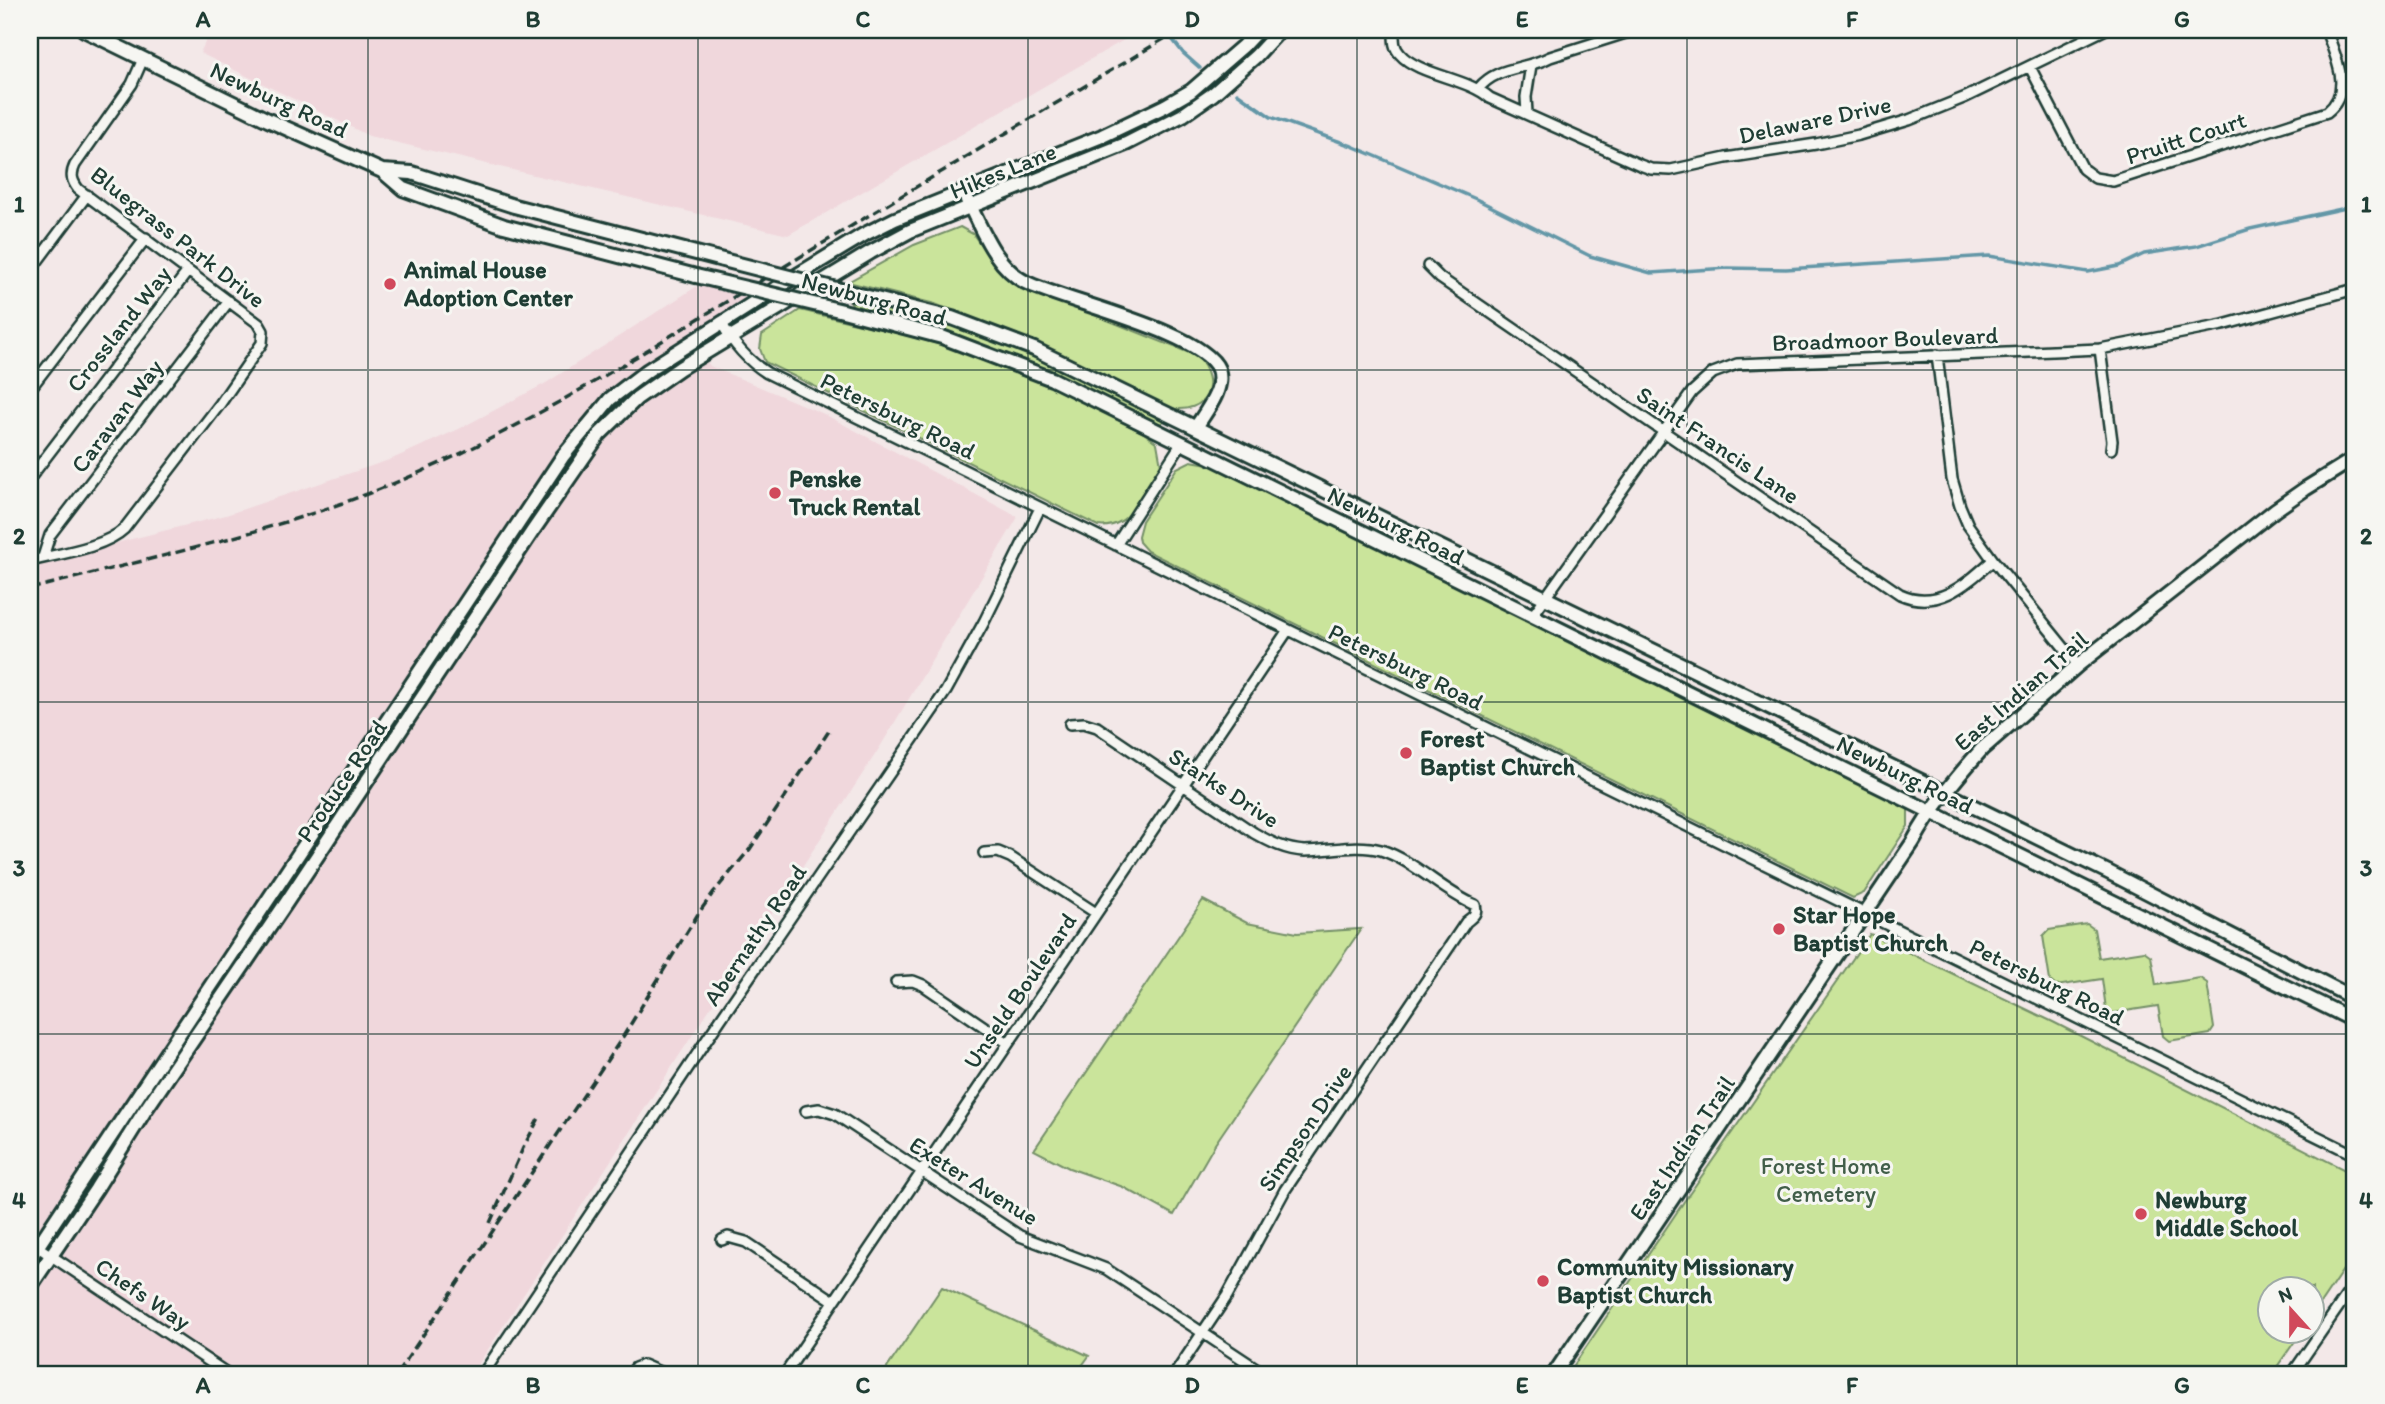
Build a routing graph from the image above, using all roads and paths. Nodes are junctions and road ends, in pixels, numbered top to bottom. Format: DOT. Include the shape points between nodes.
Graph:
graph roads {
  1 [pos="84,30"];
  2 [pos="1258,30"];
  3 [pos="1280,30"];
  4 [pos="1635,30"];
  5 [pos="2104,30"];
  6 [pos="2326,30"];
  7 [pos="1394,33"];
  8 [pos="143,59"];
  9 [pos="1531,65"];
  10 [pos="2031,67"];
  11 [pos="1479,88"];
  12 [pos="1527,113"];
  13 [pos="382,171"];
  14 [pos="962,191"];
  15 [pos="87,195"];
  16 [pos="970,206"];
  17 [pos="146,238"];
  18 [pos="1428,266"];
  19 [pos="30,271"];
  20 [pos="188,271"];
  21 [pos="2355,289"];
  22 [pos="229,301"];
  23 [pos="721,322"];
  24 [pos="729,336"];
  25 [pos="2100,349"];
  26 [pos="1937,355"];
  27 [pos="30,389"];
  28 [pos="1196,427"];
  29 [pos="1664,432"];
  30 [pos="1181,444"];
  31 [pos="2110,449"];
  32 [pos="2355,458"];
  33 [pos="30,478"];
  34 [pos="1040,508"];
  35 [pos="1116,545"];
  36 [pos="43,558"];
  37 [pos="1993,560"];
  38 [pos="30,561"];
  39 [pos="1544,599"];
  40 [pos="1533,615"];
  41 [pos="1288,630"];
  42 [pos="2078,665"];
  43 [pos="1070,724"];
  44 [pos="1183,785"];
  45 [pos="1944,792"];
  46 [pos="1930,811"];
  47 [pos="984,853"];
  48 [pos="1476,909"];
  49 [pos="1865,913"];
  50 [pos="1096,914"];
  51 [pos="896,982"];
  52 [pos="2355,999"];
  53 [pos="2355,1021"];
  54 [pos="1008,1043"];
  55 [pos="806,1111"];
  56 [pos="2355,1154"];
  57 [pos="921,1172"];
  58 [pos="722,1240"];
  59 [pos="38,1247"];
  60 [pos="51,1256"];
  61 [pos="30,1258"];
  62 [pos="2355,1283"];
  63 [pos="30,1287"];
  64 [pos="834,1301"];
  65 [pos="1203,1333"];
  66 [pos="635,1368"];
  67 [pos="228,1374"];
  68 [pos="483,1374"];
  69 [pos="664,1374"];
  70 [pos="785,1374"];
  71 [pos="1175,1374"];
  72 [pos="1265,1374"];
  73 [pos="1554,1374"];
  74 [pos="2292,1374"];
  1 -- 8 [label="main road, Newburg Road"];
  2 -- 14 [label="main road, Hikes Lane" via="1191,91 1165,106"];
  3 -- 16 [label="main road, Hikes Lane" via="1213,94 1154,132"];
  4 -- 9 [label="street"];
  5 -- 10 [label="street, Delaware Drive"];
  6 -- 10 [label="street, Pruitt Court" via="2342,86 2337,102 2327,112 2113,181 2095,178 2083,169"];
  7 -- 11 [label="street, Delaware Drive" via="1396,49 1404,58"];
  8 -- 13 [label="main road, Newburg Road"];
  8 -- 15 [label="street, Bluegrass Park Drive" via="132,84 72,171 74,184"];
  9 -- 11 [label="street" via="1488,78"];
  9 -- 12 [label="street"];
  10 -- 12 [label="street, Delaware Drive" via="1920,115 1859,135 1671,170 1640,165"];
  11 -- 12 [label="street, Delaware Drive" via="1490,98"];
  13 -- 28 [label="main road, Newburg Road, bridge" via="412,173 514,206 951,318 1034,349"];
  13 -- 30 [label="main road, Newburg Road, bridge" via="403,189 565,243 942,337 1052,379"];
  14 -- 16 [label="main road"];
  14 -- 23 [label="main road, Hikes Lane" via="864,234"];
  15 -- 17 [label="street, Bluegrass Park Drive"];
  15 -- 19 [label="street"];
  16 -- 24 [label="main road, Hikes Lane" via="870,251"];
  16 -- 28 [label="main road" via="998,259 1025,282 1178,338 1212,360 1219,384"];
  17 -- 20 [label="street, Bluegrass Park Drive"];
  17 -- 27 [label="street"];
  18 -- 29 [label="street, Saint Francis Lane"];
  20 -- 22 [label="street, Bluegrass Park Drive"];
  20 -- 33 [label="street, Crossland Way"];
  21 -- 25 [label="street, Broadmoor Boulevard" via="2223,325"];
  22 -- 36 [label="street, Caravan Way" via="50,535"];
  22 -- 36 [label="street, Bluegrass Park Drive" via="259,324 264,337 220,404 118,535"];
  23 -- 24 [label="street, Petersburg Road"];
  23 -- 59 [label="main road, Produce Road" via="610,399 563,456"];
  24 -- 34 [label="street, Petersburg Road" via="767,373"];
  24 -- 60 [label="main road, Produce Road" via="637,398 599,435 575,467"];
  25 -- 26 [label="street, Broadmoor Boulevard"];
  25 -- 31 [label="street"];
  26 -- 29 [label="street, Broadmoor Boulevard" via="1724,367 1692,392"];
  26 -- 37 [label="street" via="1955,492 1968,525"];
  28 -- 39 [label="main road, Newburg Road"];
  29 -- 37 [label="street, Saint Francis Lane" via="1908,597 1946,596"];
  29 -- 39 [label="street, Broadmoor Boulevard"];
  30 -- 35 [label="street"];
  30 -- 40 [label="main road, Newburg Road"];
  32 -- 42 [label="main road, East Indian Trail" via="2275,510"];
  34 -- 35 [label="street, Petersburg Road"];
  34 -- 68 [label="street, Abernathy Road" via="946,691"];
  35 -- 41 [label="street, Petersburg Road"];
  36 -- 38 [label="street, Bluegrass Park Drive"];
  37 -- 42 [label="street"];
  39 -- 40 [label="street, Broadmoor Boulevard"];
  39 -- 45 [label="main road, Newburg Road"];
  40 -- 46 [label="main road, Newburg Road"];
  41 -- 44 [label="street, Unseld Boulevard"];
  41 -- 49 [label="street, Petersburg Road"];
  42 -- 45 [label="main road, East Indian Trail" via="1982,748"];
  43 -- 44 [label="street, Starks Drive" via="1097,727"];
  44 -- 48 [label="street, Starks Drive" via="1273,844 1304,851 1356,847 1382,851"];
  44 -- 50 [label="street, Unseld Boulevard"];
  45 -- 46 [label="main road, East Indian Trail"];
  45 -- 52 [label="main road, Newburg Road"];
  46 -- 49 [label="main road, East Indian Trail"];
  46 -- 53 [label="main road, Newburg Road"];
  47 -- 50 [label="street" via="1010,857"];
  48 -- 65 [label="street, Simpson Drive" via="1285,1190 1234,1286"];
  49 -- 56 [label="street, Petersburg Road"];
  49 -- 73 [label="main road, East Indian Trail"];
  50 -- 54 [label="street, Unseld Boulevard"];
  51 -- 54 [label="street" via="923,985"];
  54 -- 57 [label="street, Unseld Boulevard"];
  55 -- 57 [label="street, Exeter Avenue" via="835,1114"];
  57 -- 64 [label="street, Unseld Boulevard"];
  57 -- 65 [label="street, Exeter Avenue" via="1020,1236 1106,1269"];
  58 -- 64 [label="street" via="746,1242"];
  59 -- 60 [label="street, Chefs Way"];
  59 -- 61 [label="main road, Produce Road"];
  60 -- 63 [label="main road, Produce Road"];
  60 -- 67 [label="street, Chefs Way"];
  62 -- 74 [label="street"];
  64 -- 70 [label="street, Unseld Boulevard"];
  65 -- 71 [label="street, Simpson Drive"];
  65 -- 72 [label="street, Exeter Avenue"];
  66 -- 69 [label="street" via="643,1365"];
}
